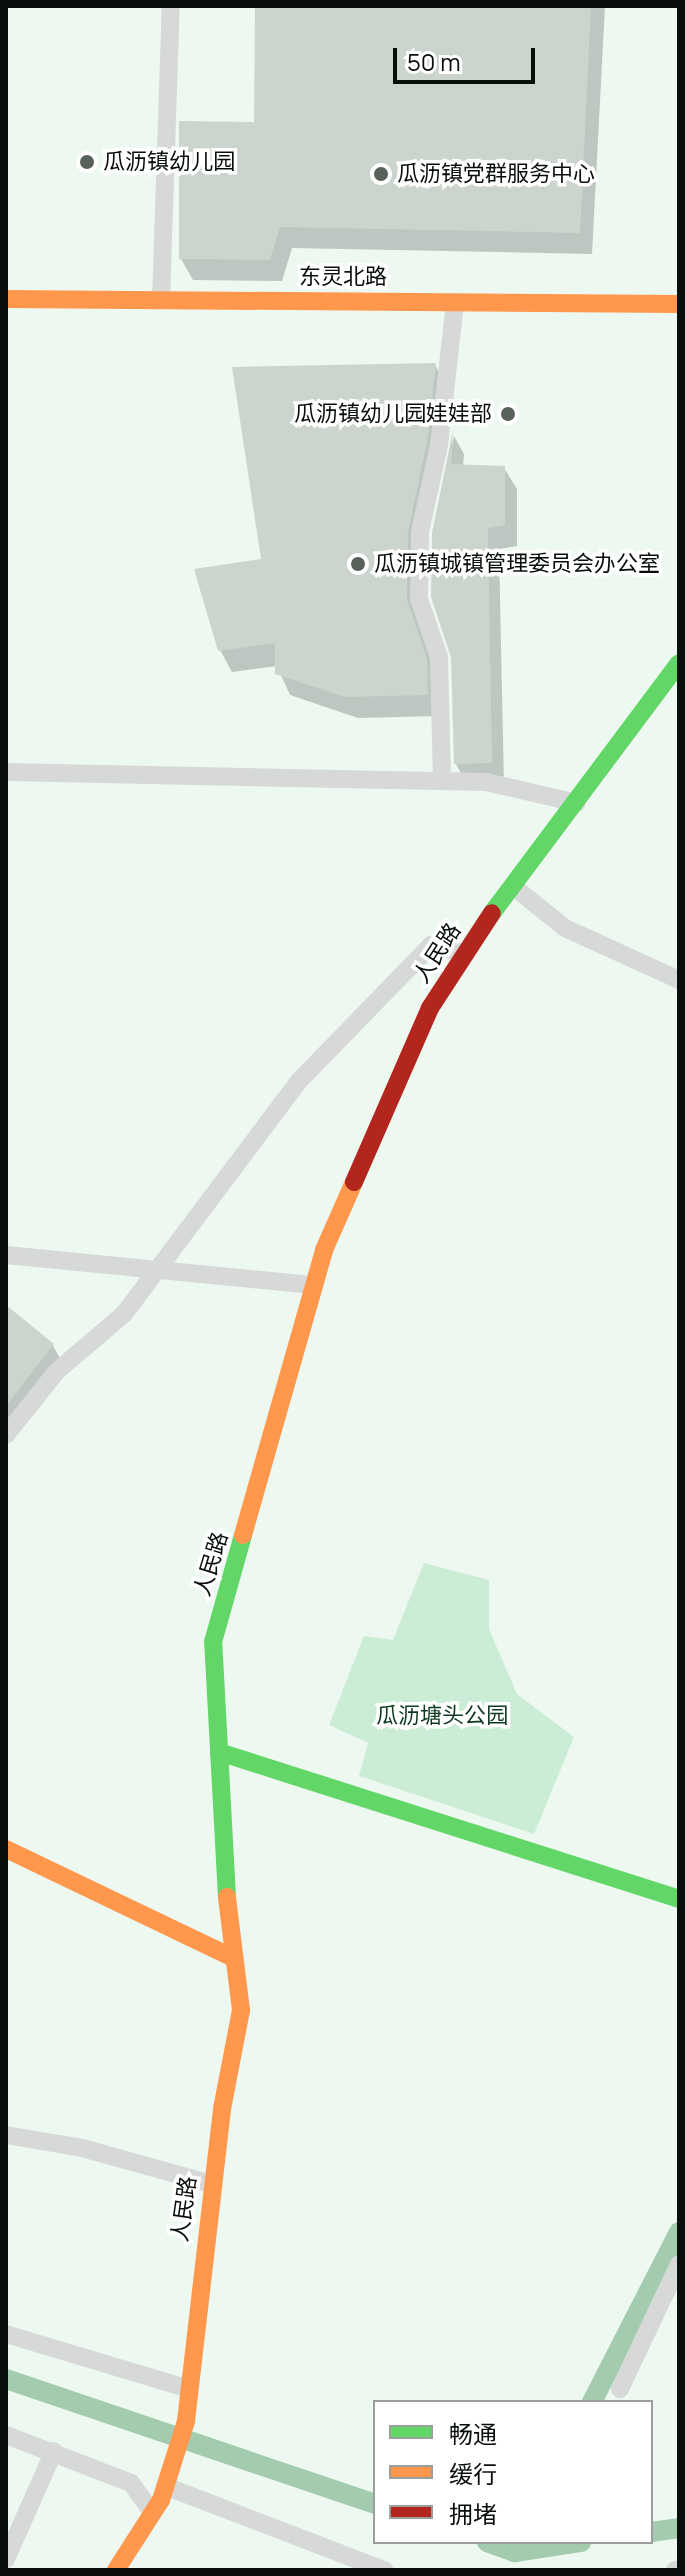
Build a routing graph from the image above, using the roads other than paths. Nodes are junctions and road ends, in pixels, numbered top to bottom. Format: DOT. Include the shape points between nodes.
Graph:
graph roads {
  1 [pos="171,6"];
  2 [pos="6,299"];
  3 [pos="161,300"];
  4 [pos="455,302"];
  5 [pos="679,304"];
  6 [pos="679,663"];
  7 [pos="6,772"];
  8 [pos="442,781"];
  9 [pos="577,803"];
  10 [pos="514,887"];
  11 [pos="463,953"];
  12 [pos="679,980"];
  13 [pos="6,1255"];
  14 [pos="159,1267"];
  15 [pos="314,1285"];
  16 [pos="6,1435"];
  17 [pos="219,1752"];
  18 [pos="6,1849"];
  19 [pos="675,1898"];
  20 [pos="234,1958"];
  21 [pos="6,2135"];
  22 [pos="212,2184"];
  23 [pos="679,2264"];
  24 [pos="6,2334"];
  25 [pos="189,2389"];
  26 [pos="620,2389"];
  27 [pos="6,2435"];
  28 [pos="54,2451"];
  29 [pos="160,2499"];
  30 [pos="6,2559"];
  31 [pos="116,2570"];
  32 [pos="384,2570"];
  1 -- 3 [label="street"];
  2 -- 3 [label="street, 东灵北路"];
  3 -- 4 [label="street, 东灵北路"];
  4 -- 5 [label="street, 东灵北路"];
  4 -- 8 [label="street" via="439,445 420,532 419,599 439,657"];
  6 -- 9 [label="street, 人民路"];
  7 -- 8 [label="street"];
  8 -- 9 [label="street" via="486,782"];
  9 -- 10 [label="street, 人民路"];
  10 -- 11 [label="street, 人民路"];
  10 -- 12 [label="street" via="565,928"];
  11 -- 14 [label="street" via="431,945 298,1082"];
  11 -- 15 [label="street, 人民路" via="430,1008 324,1250"];
  13 -- 14 [label="street"];
  14 -- 15 [label="street"];
  14 -- 16 [label="street" via="124,1314 57,1371"];
  15 -- 17 [label="street, 人民路" via="213,1642"];
  17 -- 19 [label="street"];
  17 -- 20 [label="street, 人民路"];
  18 -- 20 [label="street"];
  20 -- 22 [label="street, 人民路" via="241,2010"];
  21 -- 22 [label="street" via="82,2148"];
  22 -- 25 [label="street, 人民路"];
  23 -- 26 [label="street"];
  24 -- 25 [label="street"];
  25 -- 29 [label="street, 人民路" via="186,2421"];
  27 -- 28 [label="street"];
  28 -- 29 [label="street"];
  28 -- 30 [label="street"];
  29 -- 31 [label="street, 人民路"];
  29 -- 32 [label="street"];
}
